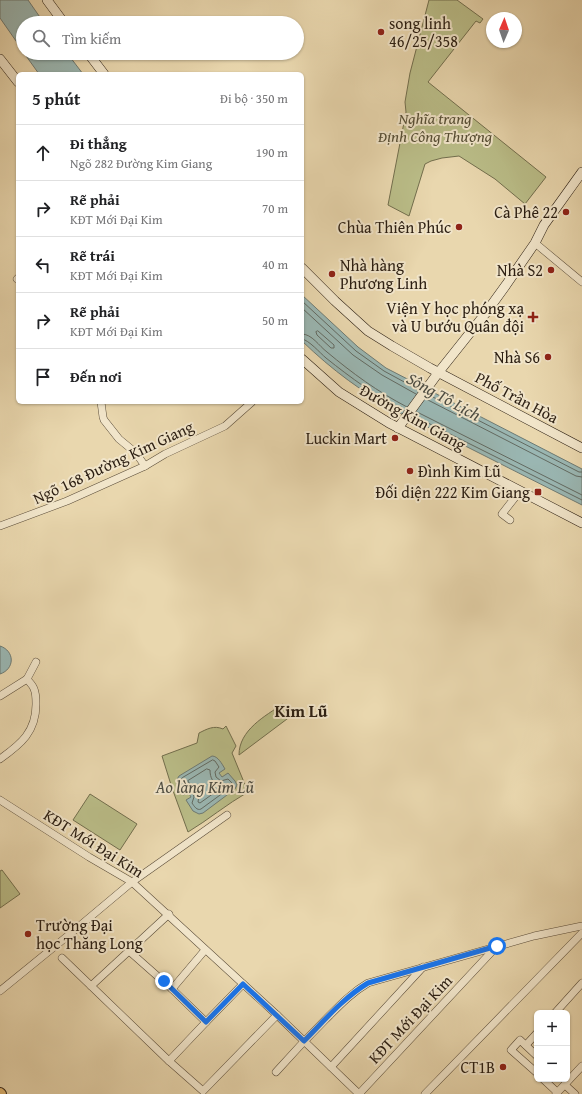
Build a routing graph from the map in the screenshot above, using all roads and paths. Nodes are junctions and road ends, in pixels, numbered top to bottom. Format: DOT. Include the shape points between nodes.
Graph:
graph roads {
  1 [pos="47,0"];
  2 [pos="59,16"];
  3 [pos="0,59"];
  4 [pos="93,60"];
  5 [pos="102,72"];
  6 [pos="16,79"];
  7 [pos="582,172"];
  8 [pos="535,243"];
  9 [pos="304,270"];
  10 [pos="582,282"];
  11 [pos="304,361"];
  12 [pos="438,373"];
  13 [pos="101,404"];
  14 [pos="250,404"];
  15 [pos="401,424"];
  16 [pos="582,448"];
  17 [pos="145,466"];
  18 [pos="520,491"];
  19 [pos="510,520"];
  20 [pos="582,523"];
  21 [pos="0,526"];
  22 [pos="36,662"];
  23 [pos="27,679"];
  24 [pos="0,696"];
  25 [pos="0,759"];
  26 [pos="0,800"];
  27 [pos="227,815"];
  28 [pos="132,882"];
  29 [pos="169,914"];
  30 [pos="582,926"];
  31 [pos="582,933"];
  32 [pos="497,946"];
  33 [pos="129,950"];
  34 [pos="205,950"];
  35 [pos="62,958"];
  36 [pos="424,967"];
  37 [pos="582,983"];
  38 [pos="243,984"];
  39 [pos="91,986"];
  40 [pos="172,989"];
  41 [pos="0,991"];
  42 [pos="558,1010"];
  43 [pos="277,1015"];
  44 [pos="206,1022"];
  45 [pos="534,1036"];
  46 [pos="304,1041"];
  47 [pos="526,1045"];
  48 [pos="534,1053"];
  49 [pos="170,1061"];
  50 [pos="582,1066"];
  51 [pos="331,1067"];
  52 [pos="534,1067"];
  53 [pos="276,1072"];
  54 [pos="570,1077"];
  55 [pos="546,1082"];
  56 [pos="565,1082"];
  57 [pos="557,1093"];
  58 [pos="425,1094"];
  59 [pos="575,1094"];
  1 -- 2 [label="main road"];
  3 -- 6 [label="main road"];
  4 -- 5 [label="main road"];
  7 -- 8 [label="main road" via="544,225"];
  8 -- 10 [label="street"];
  8 -- 12 [label="main road" via="487,312"];
  9 -- 12 [label="main road, Phố Trần Hòa" via="368,331"];
  11 -- 15 [label="main road, Đường Kim Giang" via="339,392"];
  12 -- 15 [label="main road"];
  12 -- 16 [label="main road, Phố Trần Hòa"];
  13 -- 17 [label="street" via="104,420"];
  14 -- 17 [label="street, Ngõ 168 Đường Kim Giang" via="225,426"];
  15 -- 18 [label="main road, Đường Kim Giang"];
  17 -- 21 [label="street, Ngõ 168 Đường Kim Giang" via="67,502"];
  18 -- 19 [label="street" via="502,514"];
  18 -- 20 [label="main road, Đường Kim Giang"];
  22 -- 23 [label="street"];
  23 -- 24 [label="street"];
  23 -- 25 [label="street" via="34,689 36,700 33,724 28,735"];
  26 -- 28 [label="street, KĐT Mới Đại Kim"];
  27 -- 28 [label="street"];
  28 -- 29 [label="street, KĐT Mới Đại Kim"];
  28 -- 41 [label="street"];
  29 -- 33 [label="street"];
  29 -- 34 [label="street, KĐT Mới Đại Kim"];
  30 -- 32 [label="street"];
  31 -- 58 [label="street"];
  32 -- 36 [label="street"];
  32 -- 51 [label="street, KĐT Mới Đại Kim" via="359,1094"];
  33 -- 39 [label="street"];
  33 -- 40 [label="street"];
  34 -- 38 [label="street, KĐT Mới Đại Kim"];
  34 -- 40 [label="street"];
  35 -- 39 [label="street"];
  36 -- 46 [label="street" via="368,983 358,989"];
  36 -- 51 [label="street, KĐT Mới Đại Kim"];
  37 -- 42 [label="street"];
  38 -- 43 [label="street, KĐT Mới Đại Kim"];
  38 -- 44 [label="street"];
  39 -- 49 [label="street"];
  40 -- 44 [label="street"];
  43 -- 46 [label="street, KĐT Mới Đại Kim"];
  43 -- 49 [label="street" via="203,1091"];
  44 -- 49 [label="street"];
  45 -- 47 [label="street"];
  46 -- 51 [label="street, KĐT Mới Đại Kim"];
  46 -- 53 [label="street"];
  47 -- 48 [label="street"];
  47 -- 52 [label="street" via="520,1040 511,1050"];
  50 -- 54 [label="street"];
  55 -- 57 [label="street"];
  56 -- 57 [label="street"];
  56 -- 59 [label="street"];
}
